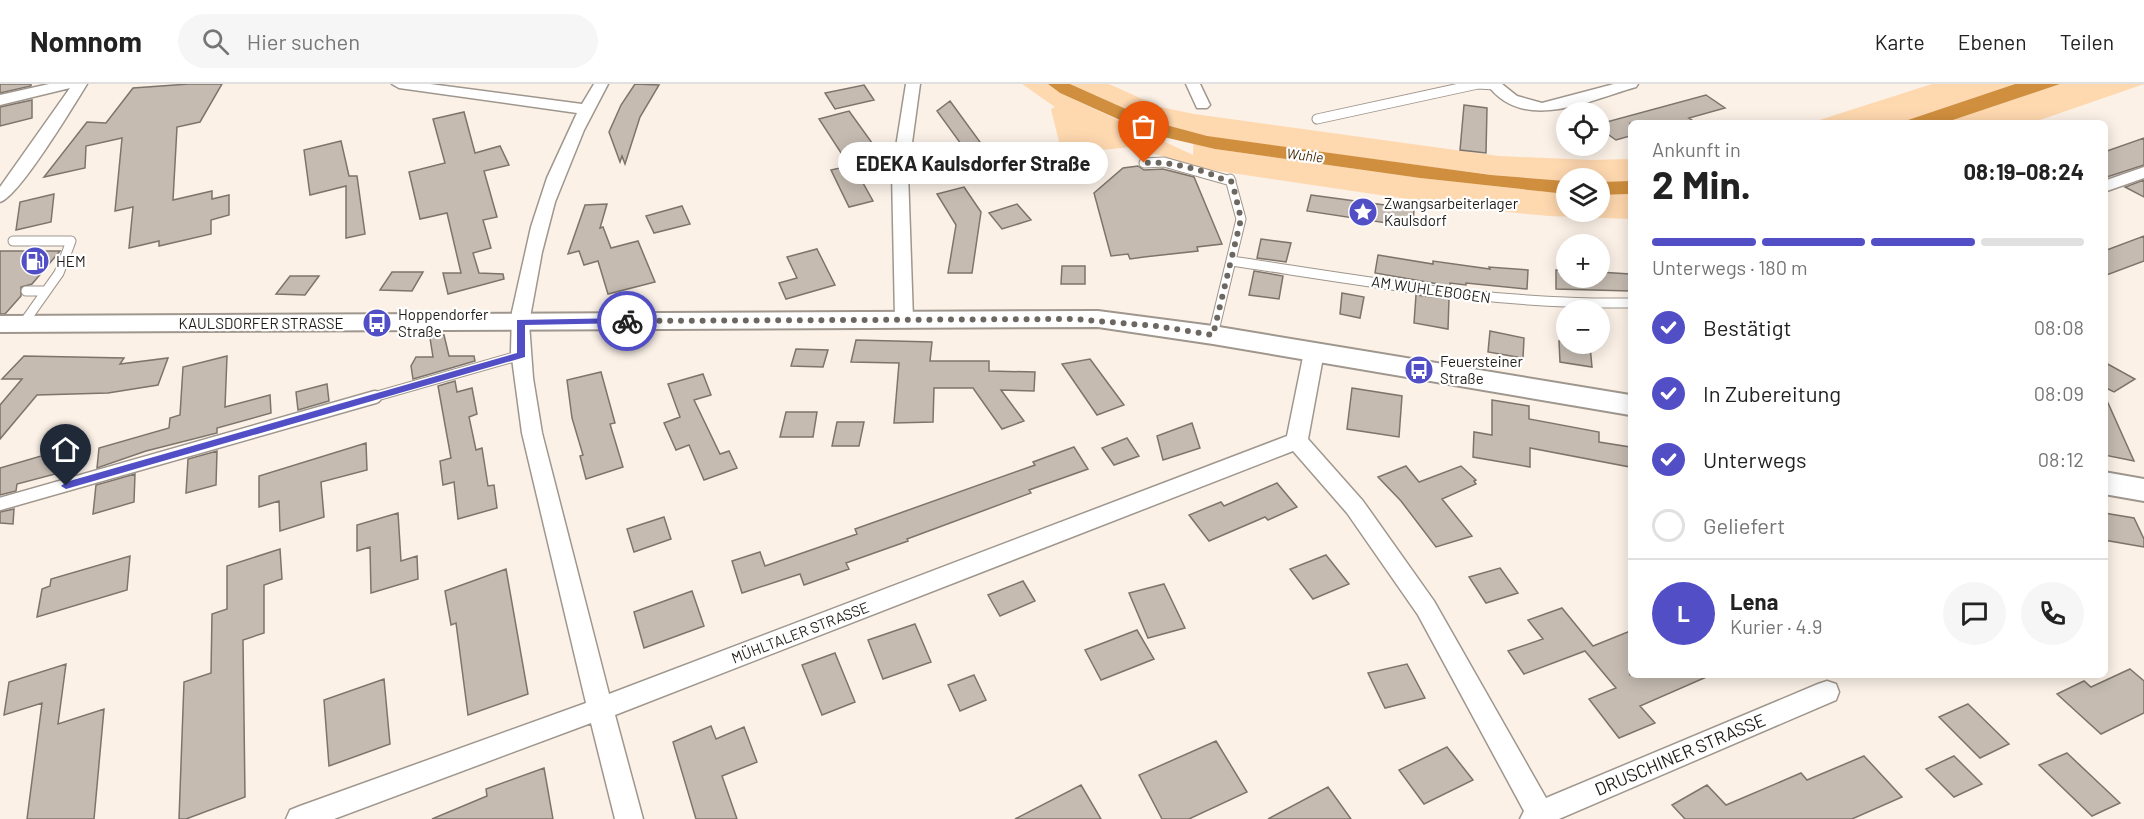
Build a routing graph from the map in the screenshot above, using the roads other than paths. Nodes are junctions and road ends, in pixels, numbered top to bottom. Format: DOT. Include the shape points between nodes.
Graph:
graph roads {
  1 [pos="68,84"];
  2 [pos="80,84"];
  3 [pos="399,84"];
  4 [pos="601,84"];
  5 [pos="913,84"];
  6 [pos="1193,84"];
  7 [pos="1631,84"];
  8 [pos="1494,85"];
  9 [pos="0,100"];
  10 [pos="1202,105"];
  11 [pos="586,109"];
  12 [pos="1317,119"];
  13 [pos="1144,163"];
  14 [pos="2144,172"];
  15 [pos="2108,186"];
  16 [pos="0,197"];
  17 [pos="13,241"];
  18 [pos="1232,261"];
  19 [pos="26,291"];
  20 [pos="46,291"];
  21 [pos="1628,303"];
  22 [pos="904,319"];
  23 [pos="520,322"];
  24 [pos="11,324"];
  25 [pos="1213,335"];
  26 [pos="1314,352"];
  27 [pos="521,355"];
  28 [pos="1628,405"];
  29 [pos="1297,441"];
  30 [pos="2108,484"];
  31 [pos="2144,490"];
  32 [pos="0,504"];
  33 [pos="1827,692"];
  34 [pos="600,709"];
  35 [pos="1539,818"];
  36 [pos="300,819"];
  37 [pos="629,819"];
  1 -- 9 [label="street"];
  2 -- 16 [label="street"];
  3 -- 11 [label="street"];
  4 -- 11 [label="street"];
  5 -- 22 [label="street" via="900,172"];
  6 -- 10 [label="street"];
  7 -- 8 [label="street" via="1537,108 1498,91"];
  8 -- 12 [label="lane" via="1470,86"];
  11 -- 23 [label="street" via="546,200"];
  13 -- 18 [label="lane" via="1164,162 1231,180 1241,219"];
  14 -- 15 [label="street"];
  17 -- 20 [label="lane" via="71,241 69,252"];
  18 -- 21 [label="lane, AM WUHLEBOGEN" via="1495,298"];
  18 -- 25 [label="lane"];
  19 -- 20 [label="lane"];
  20 -- 24 [label="lane" via="38,306"];
  22 -- 23 [label="main road, KAULSDORFER STRASSE"];
  22 -- 25 [label="main road, KAULSDORFER STRASSE" via="1098,320"];
  23 -- 24 [label="main road, KAULSDORFER STRASSE"];
  23 -- 27 [label="street"];
  25 -- 26 [label="main road, KAULSDORFER STRASSE"];
  26 -- 28 [label="main road, KAULSDORFER STRASSE"];
  26 -- 29 [label="street"];
  27 -- 32 [label="lane"];
  27 -- 34 [label="street" via="525,397"];
  29 -- 34 [label="street, MÜHLTALER STRASSE"];
  29 -- 35 [label="street" via="1355,507 1426,609"];
  30 -- 31 [label="main road"];
  33 -- 35 [label="street, DRUSCHINER STRASSE" via="1564,802"];
  34 -- 36 [label="street, MÜHLTALER STRASSE"];
  34 -- 37 [label="street"];
}
